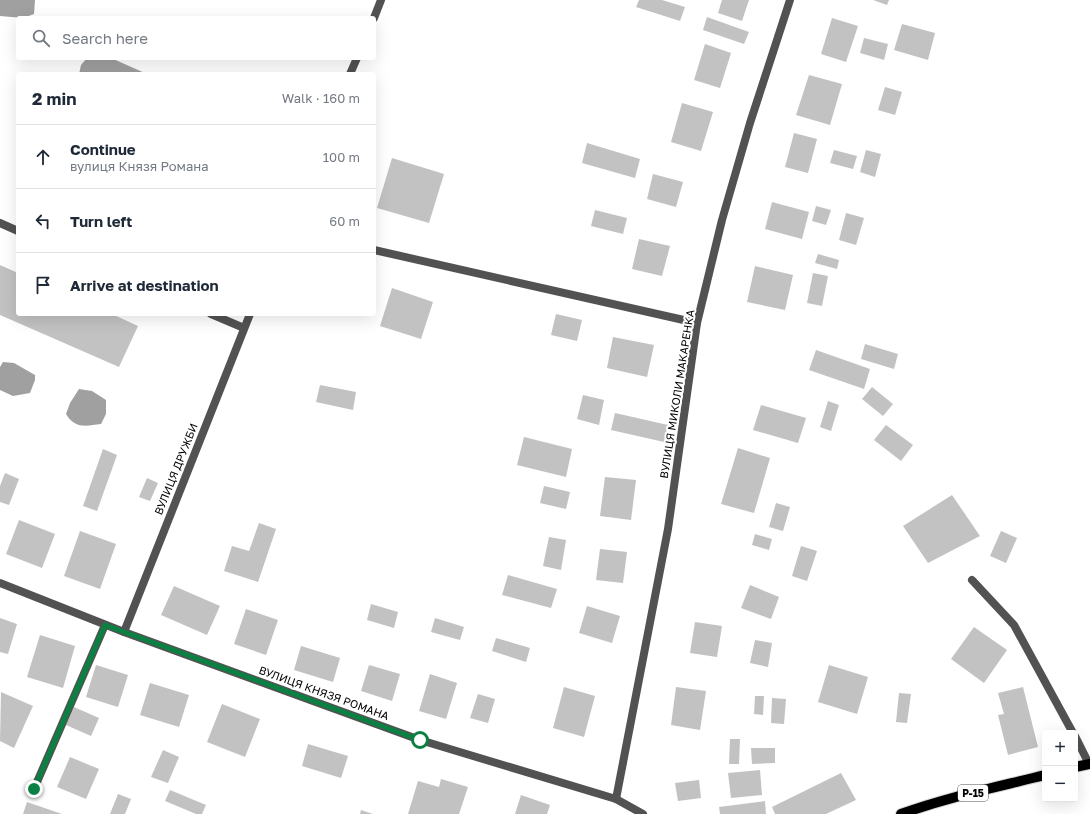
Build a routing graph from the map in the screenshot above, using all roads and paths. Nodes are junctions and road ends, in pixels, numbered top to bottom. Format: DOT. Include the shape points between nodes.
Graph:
graph roads {
  1 [pos="381,0"];
  2 [pos="790,0"];
  3 [pos="375,16"];
  4 [pos="355,60"];
  5 [pos="351,72"];
  6 [pos="0,223"];
  7 [pos="16,230"];
  8 [pos="376,250"];
  9 [pos="216,316"];
  10 [pos="249,316"];
  11 [pos="697,323"];
  12 [pos="244,328"];
  13 [pos="972,580"];
  14 [pos="0,583"];
  15 [pos="105,625"];
  16 [pos="124,632"];
  17 [pos="1072,730"];
  18 [pos="1078,742"];
  19 [pos="1090,764"];
  20 [pos="1078,767"];
  21 [pos="1042,776"];
  22 [pos="34,789"];
  23 [pos="616,799"];
  24 [pos="643,814"];
  25 [pos="901,814"];
  1 -- 3 [label="street"];
  2 -- 11 [label="street, ВУЛИЦЯ МИКОЛИ МАКАРЕНКА" via="722,220"];
  4 -- 5 [label="street"];
  6 -- 7 [label="street"];
  8 -- 11 [label="street"];
  9 -- 12 [label="street"];
  10 -- 12 [label="street, ВУЛИЦЯ ДРУЖБИ"];
  11 -- 23 [label="street, ВУЛИЦЯ МИКОЛИ МАКАРЕНКА" via="668,529"];
  12 -- 16 [label="street, ВУЛИЦЯ ДРУЖБИ"];
  13 -- 17 [label="street" via="1014,625"];
  14 -- 15 [label="street, ВУЛИЦЯ КНЯЗЯ РОМАНА"];
  15 -- 16 [label="street, ВУЛИЦЯ КНЯЗЯ РОМАНА"];
  15 -- 22 [label="street"];
  16 -- 23 [label="street, ВУЛИЦЯ КНЯЗЯ РОМАНА" via="420,740"];
  18 -- 19 [label="street"];
  19 -- 20 [label="main road"];
  21 -- 25 [label="main road, Р-15"];
  23 -- 24 [label="street, ВУЛИЦЯ КНЯЗЯ РОМАНА"];
}
